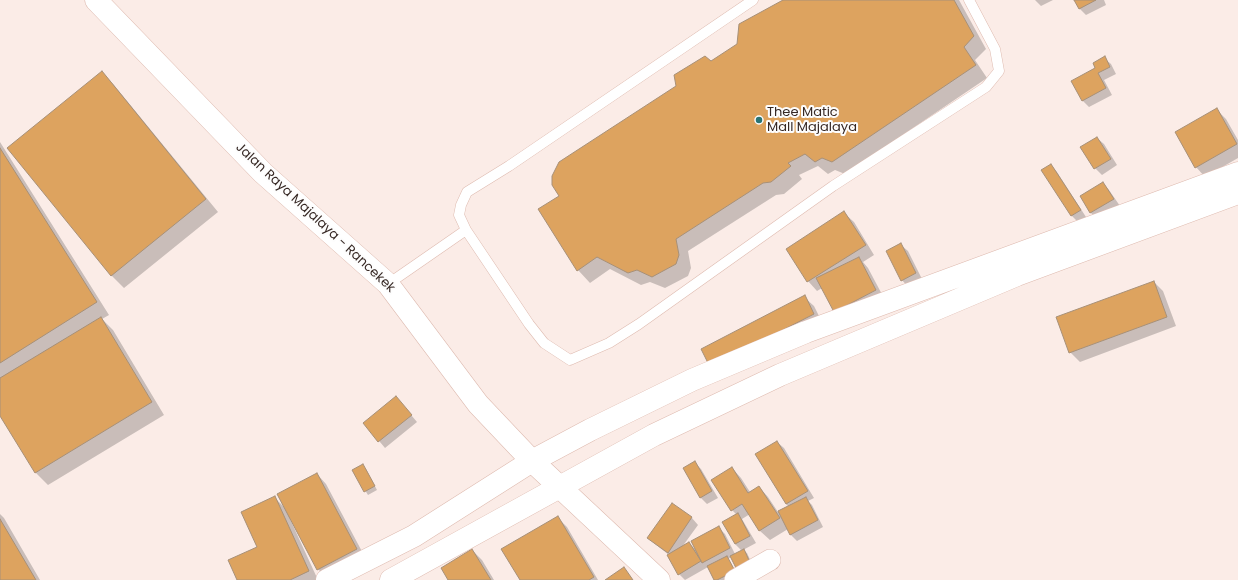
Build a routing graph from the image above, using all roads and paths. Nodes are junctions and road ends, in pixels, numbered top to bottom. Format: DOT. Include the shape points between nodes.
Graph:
graph roads {
  1 [pos="96,0"];
  2 [pos="753,0"];
  3 [pos="969,0"];
  4 [pos="1238,173"];
  5 [pos="1238,193"];
  6 [pos="466,230"];
  7 [pos="388,284"];
  8 [pos="532,462"];
  9 [pos="559,486"];
  10 [pos="770,560"];
  11 [pos="327,580"];
  12 [pos="391,580"];
  13 [pos="659,580"];
  14 [pos="735,580"];
  1 -- 7 [label="main road, Jalan Raya Majalaya - Rancekek" via="263,173"];
  2 -- 6 [label="lane" via="467,192 459,215"];
  3 -- 6 [label="lane" via="995,49 999,71 986,87 833,186 677,298 609,343 570,360 544,343"];
  4 -- 8 [label="main road" via="806,332 692,380 590,430"];
  5 -- 9 [label="main road" via="1018,275 780,375 654,435"];
  6 -- 7 [label="lane"];
  7 -- 8 [label="main road, Jalan Raya Majalaya - Rancekek" via="478,404"];
  8 -- 9 [label="main road, Jalan Raya Majalaya - Rancekek"];
  8 -- 11 [label="main road" via="414,536"];
  9 -- 12 [label="main road"];
  9 -- 13 [label="main road, Jalan Raya Majalaya - Rancekek"];
  10 -- 14 [label="street"];
}
